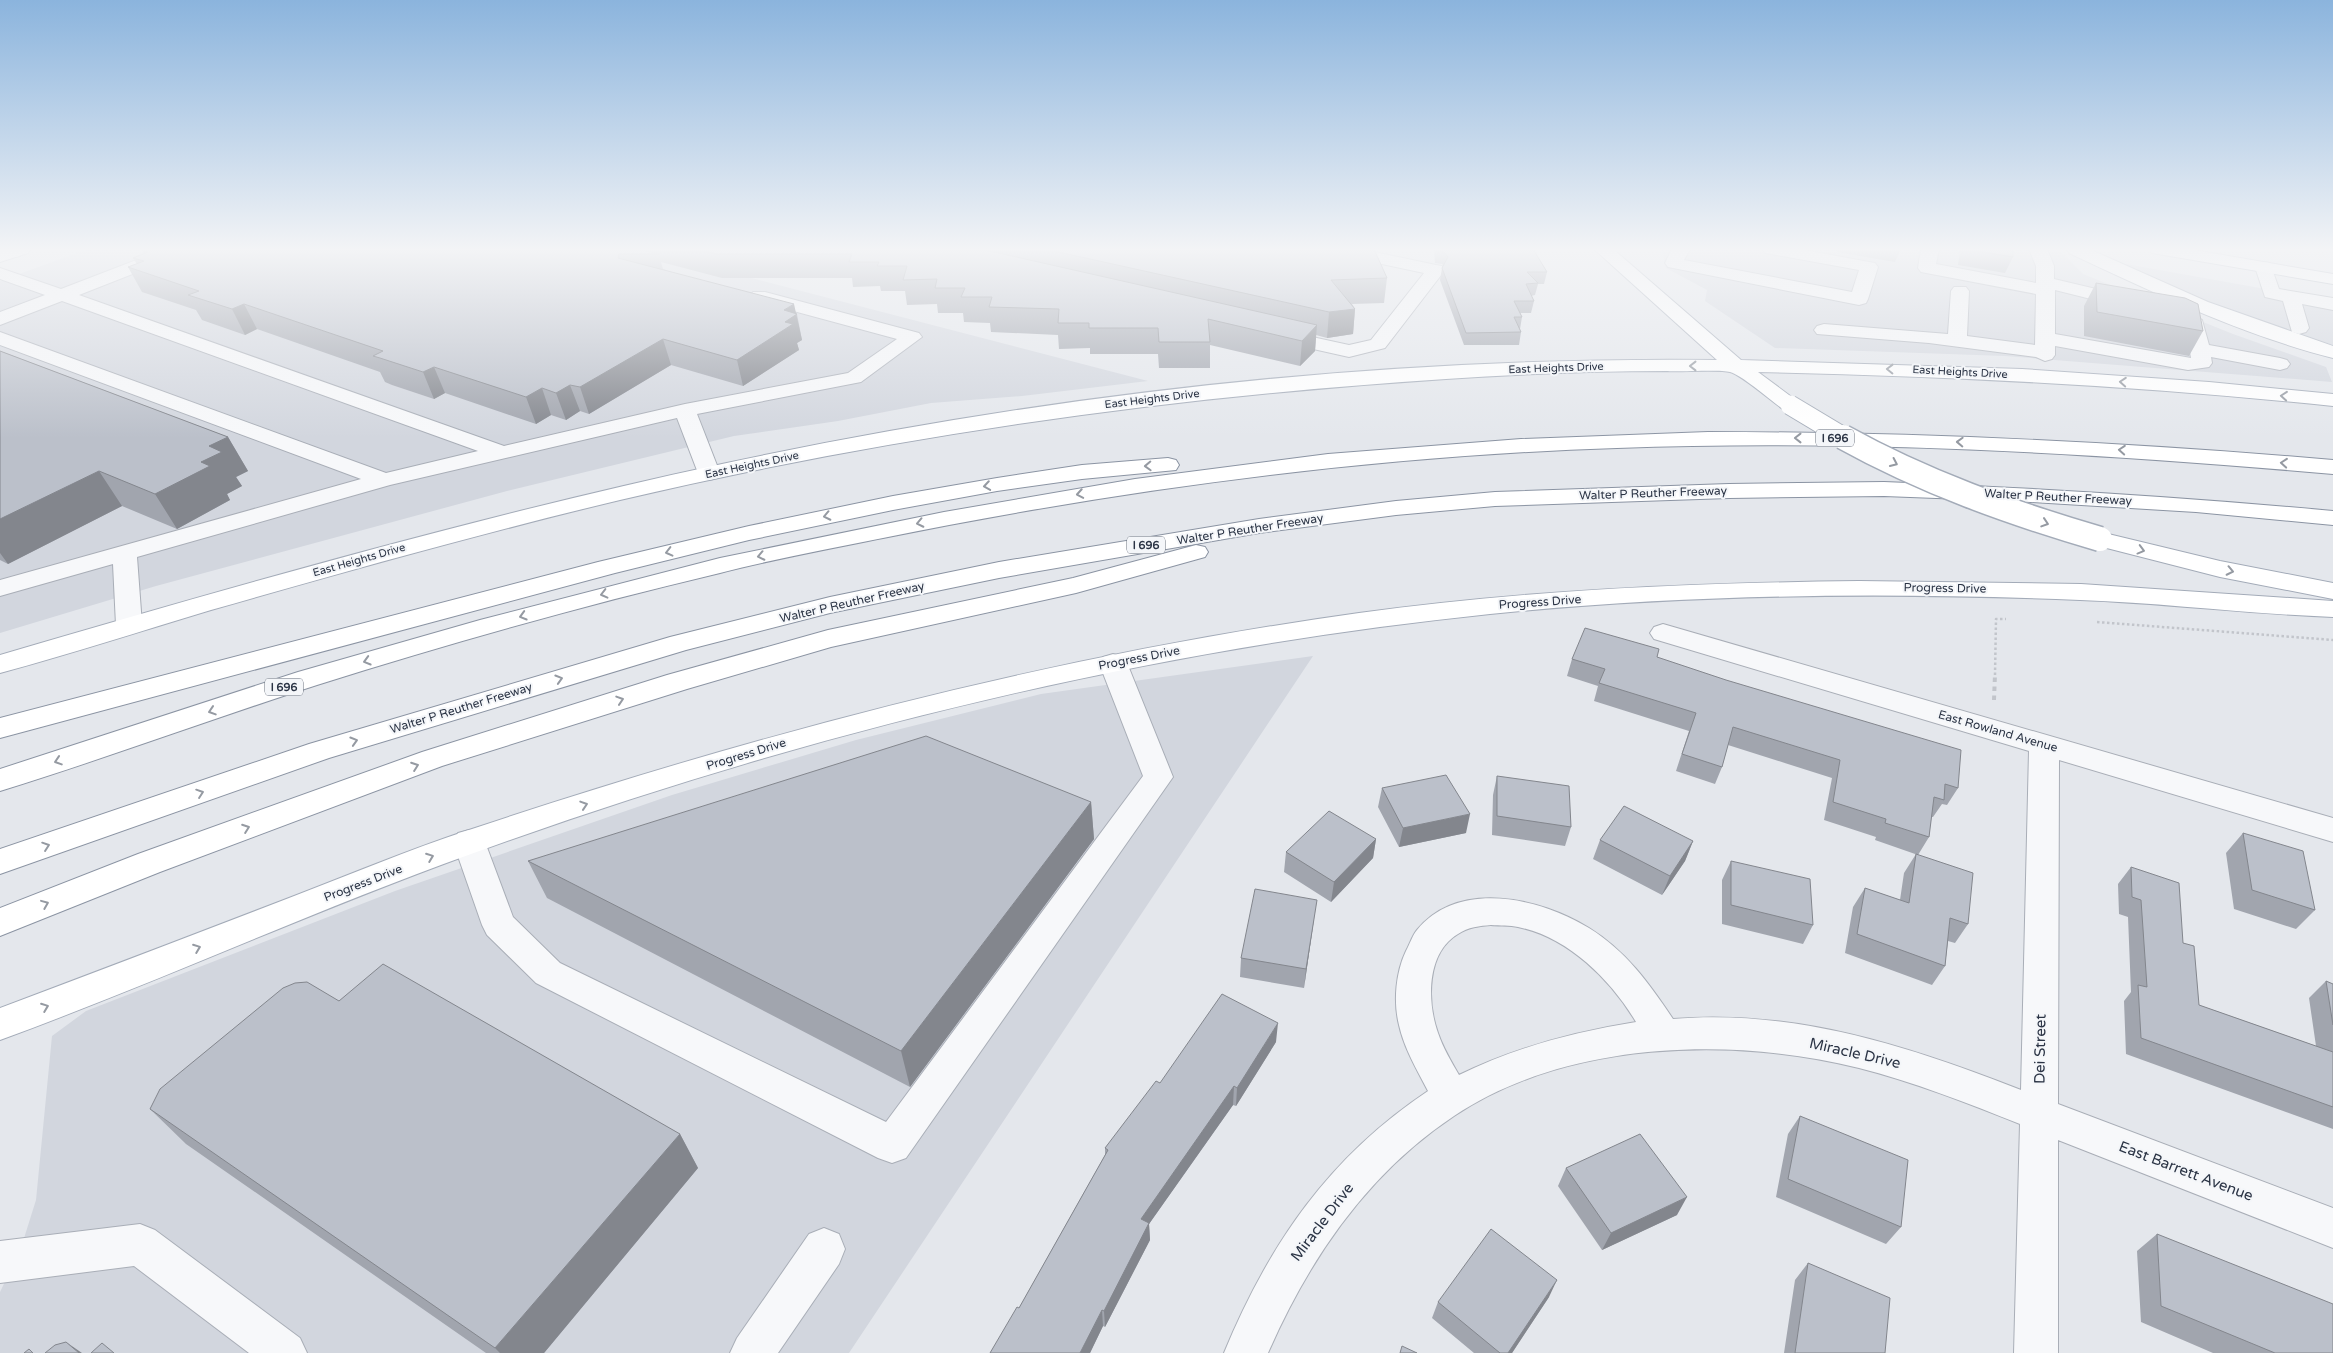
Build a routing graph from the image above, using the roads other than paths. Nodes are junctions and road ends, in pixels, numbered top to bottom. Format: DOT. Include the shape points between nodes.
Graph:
graph roads {
  1 [pos="17,312"];
  2 [pos="112,312"];
  3 [pos="820,312"];
  4 [pos="1403,312"];
  5 [pos="1676,312"];
  6 [pos="1959,312"];
  7 [pos="2046,312"];
  8 [pos="2162,312"];
  9 [pos="2214,312"];
  10 [pos="2295,312"];
  11 [pos="0,319"];
  12 [pos="2299,328"];
  13 [pos="1824,330"];
  14 [pos="1267,333"];
  15 [pos="0,338"];
  16 [pos="1957,341"];
  17 [pos="2045,345"];
  18 [pos="2199,349"];
  19 [pos="2333,352"];
  20 [pos="2280,364"];
  21 [pos="1736,366"];
  22 [pos="2053,377"];
  23 [pos="2333,400"];
  24 [pos="685,410"];
  25 [pos="501,452"];
  26 [pos="1337,460"];
  27 [pos="2333,467"];
  28 [pos="708,473"];
  29 [pos="384,480"];
  30 [pos="2333,518"];
  31 [pos="1260,526"];
  32 [pos="125,554"];
  33 [pos="0,588"];
  34 [pos="2333,591"];
  35 [pos="2333,609"];
  36 [pos="129,625"];
  37 [pos="1663,633"];
  38 [pos="1113,663"];
  39 [pos="0,664"];
  40 [pos="0,728"];
  41 [pos="2044,745"];
  42 [pos="0,780"];
  43 [pos="2333,830"];
  44 [pos="469,842"];
  45 [pos="0,862"];
  46 [pos="0,922"];
  47 [pos="0,1024"];
  48 [pos="1663,1035"];
  49 [pos="1452,1097"];
  50 [pos="2039,1114"];
  51 [pos="2333,1228"];
  52 [pos="824,1250"];
  53 [pos="0,1262"];
  54 [pos="285,1353"];
  55 [pos="752,1353"];
  56 [pos="1246,1353"];
  57 [pos="2036,1353"];
  1 -- 11 [label="street"];
  2 -- 25 [label="street"];
  3 -- 24 [label="street" via="912,337 854,378"];
  4 -- 14 [label="street" via="1378,344 1349,351"];
  5 -- 21 [label="main road"];
  6 -- 16 [label="street"];
  7 -- 17 [label="street"];
  8 -- 18 [label="street" via="2195,324"];
  9 -- 19 [label="main road"];
  10 -- 12 [label="street"];
  13 -- 16 [label="street"];
  15 -- 29 [label="street"];
  16 -- 17 [label="street"];
  17 -- 18 [label="street" via="2188,364 2202,363"];
  17 -- 22 [label="street" via="2044,362"];
  18 -- 20 [label="street"];
  22 -- 21 [label="main road, East Heights Drive, one-way"];
  21 -- 28 [label="main road, East Heights Drive, one-way" via="1565,367 1298,383 1183,395 963,426"];
  21 -- 34 [label="main road, one-way, bridge" via="1790,405 1854,443 1936,483 2036,520 2100,539 2220,569"];
  23 -- 22 [label="main road, East Heights Drive, one-way"];
  24 -- 25 [label="street"];
  24 -- 28 [label="street"];
  25 -- 29 [label="street"];
  27 -- 26 [label="main road, I 696, one-way" via="2082,447 1881,438 1606,441"];
  26 -- 40 [label="main road, one-way" via="1115,467 860,509 620,564"];
  26 -- 42 [label="main road, I 696, one-way" via="1090,492 950,516 726,564 570,603 347,667"];
  28 -- 36 [label="main road, East Heights Drive" via="392,550"];
  29 -- 32 [label="street"];
  30 -- 31 [label="main road, Walter P Reuther Freeway / I 696" via="2025,494 1719,491 1495,499"];
  45 -- 31 [label="main road, Walter P Reuther Freeway / I 696, one-way" via="319,751 679,643 999,570"];
  46 -- 31 [label="main road, one-way" via="148,863 432,760 667,685 828,639 1076,585 1193,553"];
  32 -- 33 [label="street"];
  32 -- 36 [label="street"];
  35 -- 38 [label="main road, Progress Drive" via="2089,592 1988,589 1693,592 1480,607 1198,646"];
  36 -- 39 [label="main road, East Heights Drive"];
  37 -- 41 [label="street, East Rowland Avenue"];
  44 -- 38 [label="main road, Progress Drive, one-way" via="859,721"];
  38 -- 44 [label="street" via="1158,777 892,1146 548,973 499,925"];
  41 -- 43 [label="street, East Rowland Avenue"];
  41 -- 50 [label="street, Dei Street"];
  47 -- 44 [label="main road, Progress Drive, one-way"];
  48 -- 49 [label="street, Miracle Drive" via="1616,1040 1565,1051 1517,1067"];
  48 -- 49 [label="street" via="1632,988 1611,966 1569,933 1538,919 1506,911 1458,918 1437,930 1424,943 1414,982 1417,1025"];
  48 -- 50 [label="street, Miracle Drive" via="1722,1033 1777,1036 1831,1045 1898,1062"];
  49 -- 56 [label="street, Miracle Drive" via="1413,1125 1343,1189 1277,1285"];
  50 -- 51 [label="street, East Barrett Avenue"];
  50 -- 57 [label="street, Dei Street"];
  52 -- 55 [label="street"];
  53 -- 54 [label="street" via="140,1245"];
}
